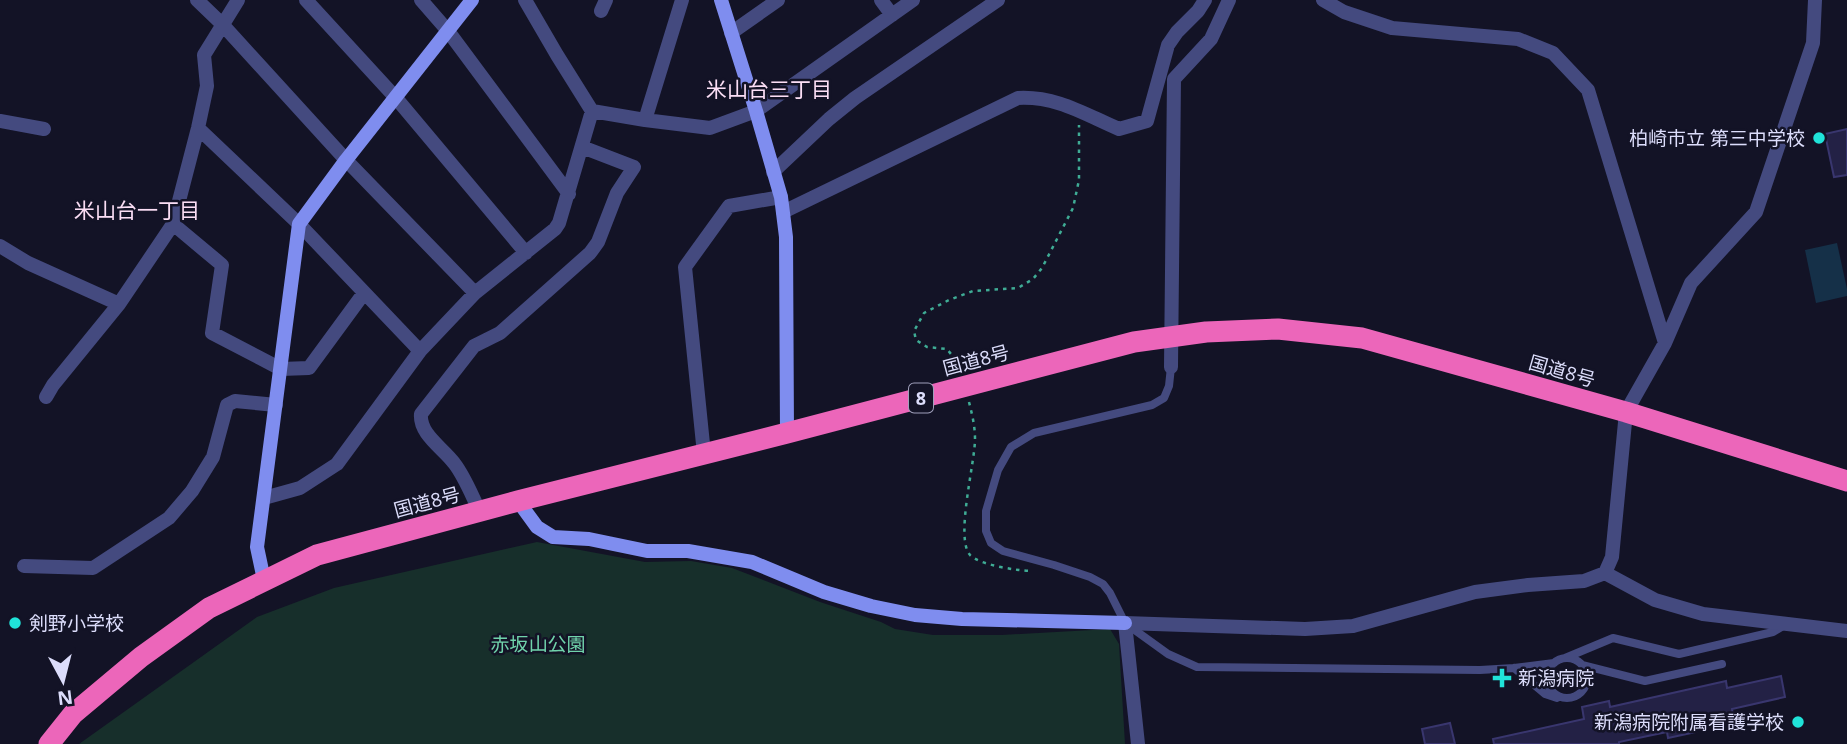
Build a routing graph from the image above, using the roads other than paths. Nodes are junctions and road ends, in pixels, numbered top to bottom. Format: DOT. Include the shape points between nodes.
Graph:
graph roads {
  1 [pos="197,0"];
  2 [pos="238,0"];
  3 [pos="306,0"];
  4 [pos="421,0"];
  5 [pos="472,0"];
  6 [pos="525,0"];
  7 [pos="682,0"];
  8 [pos="721,0"];
  9 [pos="778,0"];
  10 [pos="881,0"];
  11 [pos="913,0"];
  12 [pos="999,0"];
  13 [pos="1205,0"];
  14 [pos="1229,0"];
  15 [pos="1323,0"];
  16 [pos="1815,0"];
  17 [pos="892,15"];
  18 [pos="222,24"];
  19 [pos="448,31"];
  20 [pos="731,33"];
  21 [pos="397,97"];
  22 [pos="592,111"];
  23 [pos="756,111"];
  24 [pos="645,120"];
  25 [pos="0,121"];
  26 [pos="198,128"];
  27 [pos="44,129"];
  28 [pos="582,147"];
  29 [pos="346,160"];
  30 [pos="774,172"];
  31 [pos="569,194"];
  32 [pos="782,205"];
  33 [pos="173,224"];
  34 [pos="299,224"];
  35 [pos="0,246"];
  36 [pos="526,253"];
  37 [pos="364,293"];
  38 [pos="475,293"];
  39 [pos="119,303"];
  40 [pos="1665,343"];
  41 [pos="420,351"];
  42 [pos="1171,367"];
  43 [pos="281,369"];
  44 [pos="46,397"];
  45 [pos="276,405"];
  46 [pos="1626,412"];
  47 [pos="787,433"];
  48 [pos="704,454"];
  49 [pos="1847,481"];
  50 [pos="264,498"];
  51 [pos="518,501"];
  52 [pos="480,512"];
  53 [pos="24,566"];
  54 [pos="1605,573"];
  55 [pos="264,580"];
  56 [pos="1125,623"];
  57 [pos="1789,623"];
  58 [pos="1847,631"];
  59 [pos="1565,658"];
  60 [pos="1554,663"];
  61 [pos="1722,664"];
  62 [pos="1582,665"];
  63 [pos="1514,668"];
  64 [pos="1601,670"];
  65 [pos="1587,683"];
  66 [pos="1562,698"];
  67 [pos="50,744"];
  68 [pos="1138,744"];
  1 -- 18 [label="street"];
  2 -- 18 [label="street"];
  3 -- 21 [label="street"];
  4 -- 19 [label="street"];
  5 -- 19 [label="street"];
  6 -- 22 [label="street"];
  7 -- 24 [label="street"];
  8 -- 20 [label="street"];
  9 -- 20 [label="street"];
  10 -- 17 [label="street"];
  11 -- 17 [label="street"];
  12 -- 30 [label="street" via="855,98"];
  13 -- 32 [label="street" via="1168,45 1147,121 1119,129 1066,105 1037,97 1018,98"];
  14 -- 42 [label="street" via="1211,39 1174,79"];
  15 -- 40 [label="street" via="1392,28 1518,38 1553,53 1588,90"];
  16 -- 40 [label="street" via="1813,43 1756,212 1691,283"];
  17 -- 23 [label="street"];
  18 -- 26 [label="street" via="204,55 207,86"];
  18 -- 29 [label="street"];
  19 -- 21 [label="street"];
  19 -- 31 [label="street"];
  20 -- 23 [label="street"];
  21 -- 29 [label="street"];
  21 -- 36 [label="street"];
  22 -- 24 [label="street"];
  22 -- 28 [label="street"];
  23 -- 24 [label="street" via="710,128"];
  23 -- 30 [label="street"];
  25 -- 27 [label="street"];
  26 -- 33 [label="street"];
  26 -- 34 [label="street"];
  28 -- 31 [label="street"];
  28 -- 52 [label="street" via="634,167 617,193 598,242 500,333 474,346 421,414 425,430 455,464"];
  29 -- 34 [label="street"];
  29 -- 38 [label="street"];
  30 -- 32 [label="street"];
  31 -- 36 [label="street" via="555,229"];
  32 -- 47 [label="street"];
  32 -- 48 [label="street" via="729,206 685,267"];
  33 -- 39 [label="street"];
  33 -- 43 [label="street" via="222,265 212,333"];
  34 -- 37 [label="street"];
  34 -- 43 [label="street"];
  35 -- 39 [label="street"];
  36 -- 38 [label="street"];
  37 -- 41 [label="street"];
  37 -- 43 [label="street" via="309,368"];
  38 -- 41 [label="street"];
  39 -- 44 [label="street"];
  40 -- 46 [label="street"];
  41 -- 50 [label="street" via="337,464 300,488"];
  42 -- 56 [label="lane" via="1164,398 1152,405 1034,433 1011,447 998,470 986,511 991,543 1103,584"];
  43 -- 45 [label="street"];
  45 -- 50 [label="street"];
  45 -- 53 [label="street" via="235,401 227,405 213,457 192,491 169,518 93,568"];
  46 -- 47 [label="highway, 国道8号 / 8" via="1362,338 1278,329 1133,342"];
  46 -- 49 [label="highway, 国道8号 / 8"];
  46 -- 54 [label="street" via="1612,557"];
  47 -- 48 [label="highway, 国道8号 / 8"];
  48 -- 51 [label="highway, 国道8号 / 8"];
  50 -- 55 [label="street" via="257,547"];
  51 -- 52 [label="highway, 国道8号 / 8"];
  51 -- 56 [label="street" via="537,527 553,537 752,562 871,606 962,618"];
  52 -- 55 [label="highway, 国道8号 / 8" via="317,555"];
  54 -- 56 [label="street" via="1584,581 1475,592 1353,626 1304,629"];
  54 -- 57 [label="street" via="1655,600 1703,614"];
  55 -- 67 [label="highway, 国道8号 / 8" via="209,608 141,657 73,714"];
  56 -- 63 [label="lane" via="1168,654 1197,667"];
  56 -- 68 [label="street"];
  57 -- 58 [label="street"];
  57 -- 59 [label="lane" via="1773,632 1679,654 1613,638"];
  59 -- 60 [label="lane"];
  59 -- 62 [label="lane"];
  60 -- 63 [label="lane"];
  60 -- 66 [label="lane" via="1546,680"];
  61 -- 64 [label="lane" via="1645,681"];
  62 -- 64 [label="lane"];
  62 -- 65 [label="lane"];
  63 -- 66 [label="lane" via="1545,694"];
  64 -- 65 [label="lane"];
  65 -- 66 [label="lane" via="1575,697"];
}
